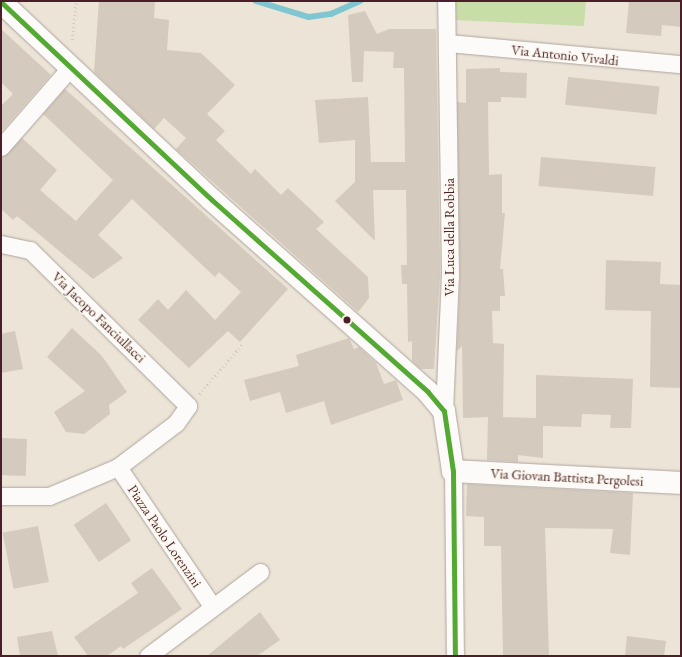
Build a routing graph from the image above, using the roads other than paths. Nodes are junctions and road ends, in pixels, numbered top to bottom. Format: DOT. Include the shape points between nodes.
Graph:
graph roads {
  1 [pos="446,1"];
  2 [pos="1,2"];
  3 [pos="448,42"];
  4 [pos="681,64"];
  5 [pos="68,66"];
  6 [pos="1,146"];
  7 [pos="1,244"];
  8 [pos="444,411"];
  9 [pos="118,467"];
  10 [pos="453,471"];
  11 [pos="681,483"];
  12 [pos="1,496"];
  13 [pos="260,572"];
  14 [pos="212,606"];
  15 [pos="148,656"];
  16 [pos="455,656"];
  1 -- 3 [label="street, Via Luca della Robbia"];
  2 -- 5 [label="street"];
  3 -- 4 [label="street, Via Antonio Vivaldi"];
  3 -- 8 [label="street, Via Luca della Robbia" via="450,275"];
  5 -- 6 [label="street"];
  5 -- 8 [label="street" via="428,392"];
  7 -- 9 [label="street, Via Jacopo Fanciullacci" via="30,250 188,406 176,423"];
  8 -- 10 [label="street, Via Luca della Robbia"];
  9 -- 12 [label="street" via="49,496"];
  9 -- 14 [label="street, Piazza Paolo Lorenzini"];
  10 -- 11 [label="street, Via Giovan Battista Pergolesi"];
  10 -- 16 [label="street"];
  13 -- 14 [label="street"];
  14 -- 15 [label="street"];
}
